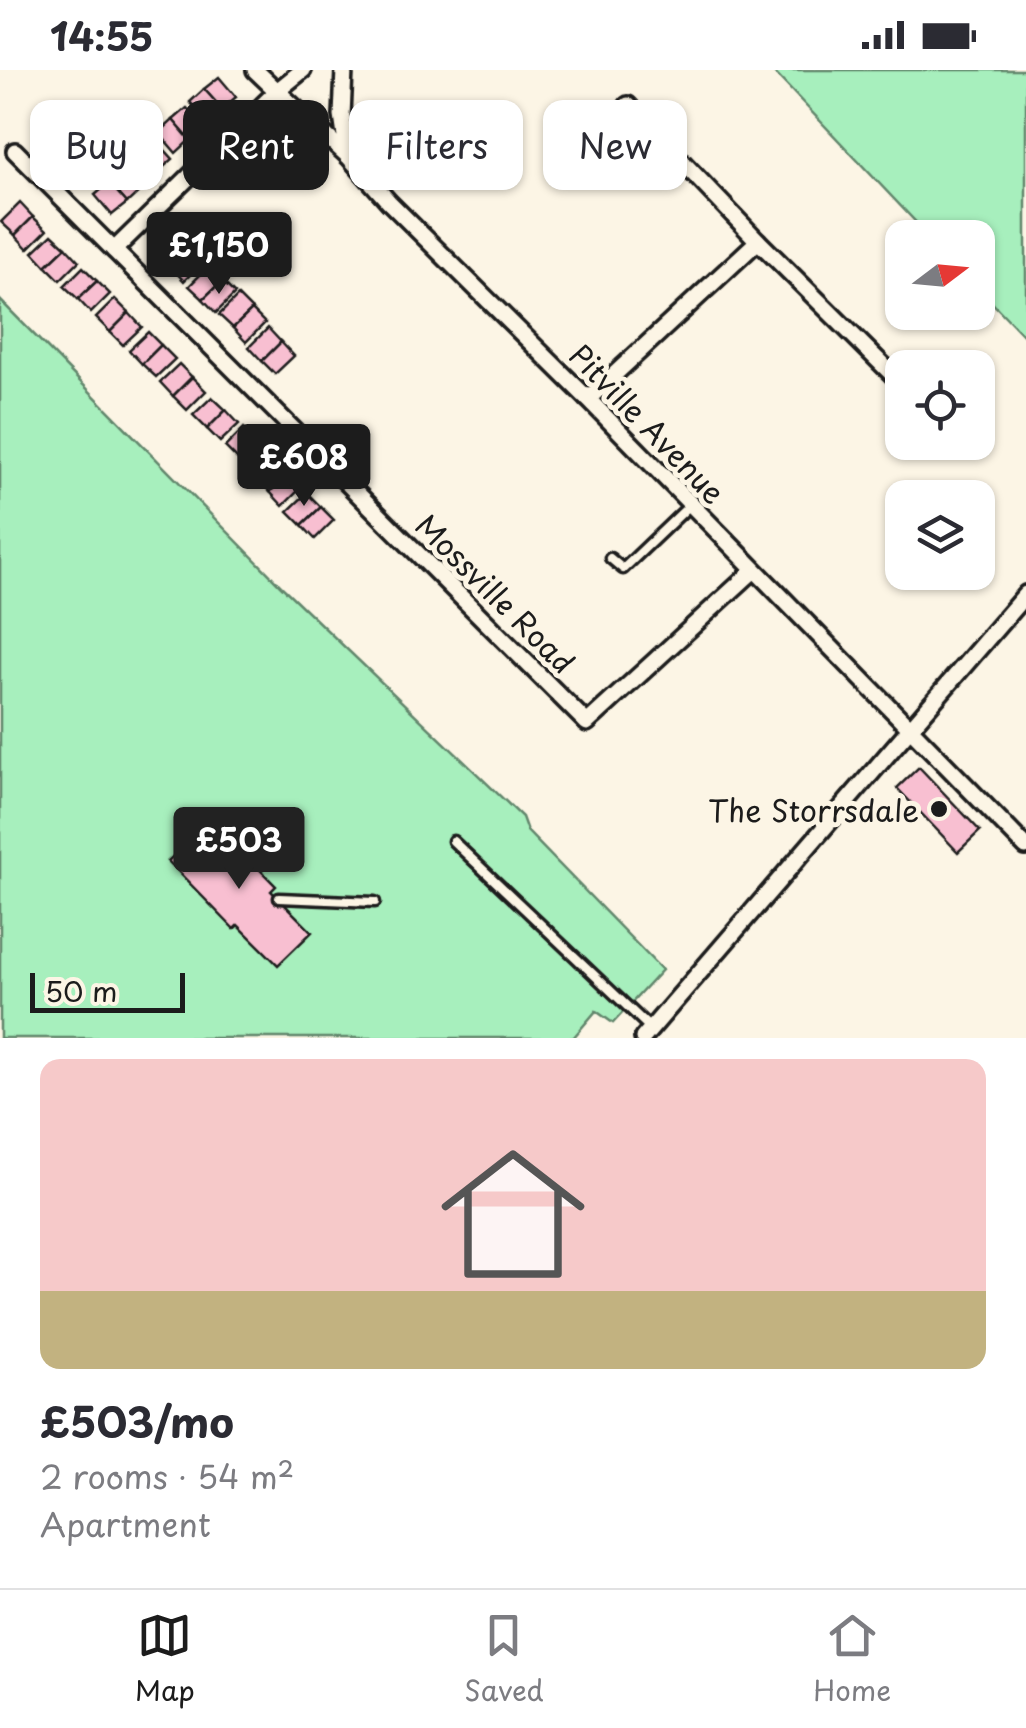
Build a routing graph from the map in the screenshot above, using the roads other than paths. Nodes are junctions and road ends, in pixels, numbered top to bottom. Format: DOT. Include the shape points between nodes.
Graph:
graph roads {
  1 [pos="256,70"];
  2 [pos="302,70"];
  3 [pos="344,70"];
  4 [pos="277,91"];
  5 [pos="15,151"];
  6 [pos="348,156"];
  7 [pos="687,167"];
  8 [pos="758,241"];
  9 [pos="114,250"];
  10 [pos="885,367"];
  11 [pos="588,399"];
  12 [pos="690,506"];
  13 [pos="610,558"];
  14 [pos="753,571"];
  15 [pos="1026,594"];
  16 [pos="908,728"];
  17 [pos="453,840"];
  18 [pos="1026,847"];
  19 [pos="278,898"];
  20 [pos="375,902"];
  21 [pos="646,1033"];
  1 -- 4 [label="street, Pitville Avenue"];
  2 -- 4 [label="street"];
  3 -- 6 [label="street"];
  4 -- 6 [label="street, Pitville Avenue"];
  4 -- 9 [label="street"];
  5 -- 9 [label="street"];
  6 -- 11 [label="street, Pitville Avenue"];
  7 -- 8 [label="street"];
  8 -- 10 [label="street"];
  8 -- 11 [label="street"];
  9 -- 14 [label="street, Mossville Road" via="587,722"];
  11 -- 12 [label="street, Pitville Avenue"];
  12 -- 13 [label="lane" via="623,568"];
  12 -- 14 [label="street, Pitville Avenue"];
  14 -- 16 [label="street, Pitville Avenue"];
  15 -- 16 [label="street"];
  16 -- 18 [label="street, Pitville Avenue"];
  16 -- 21 [label="street"];
  17 -- 21 [label="lane"];
  19 -- 20 [label="lane"];
}
